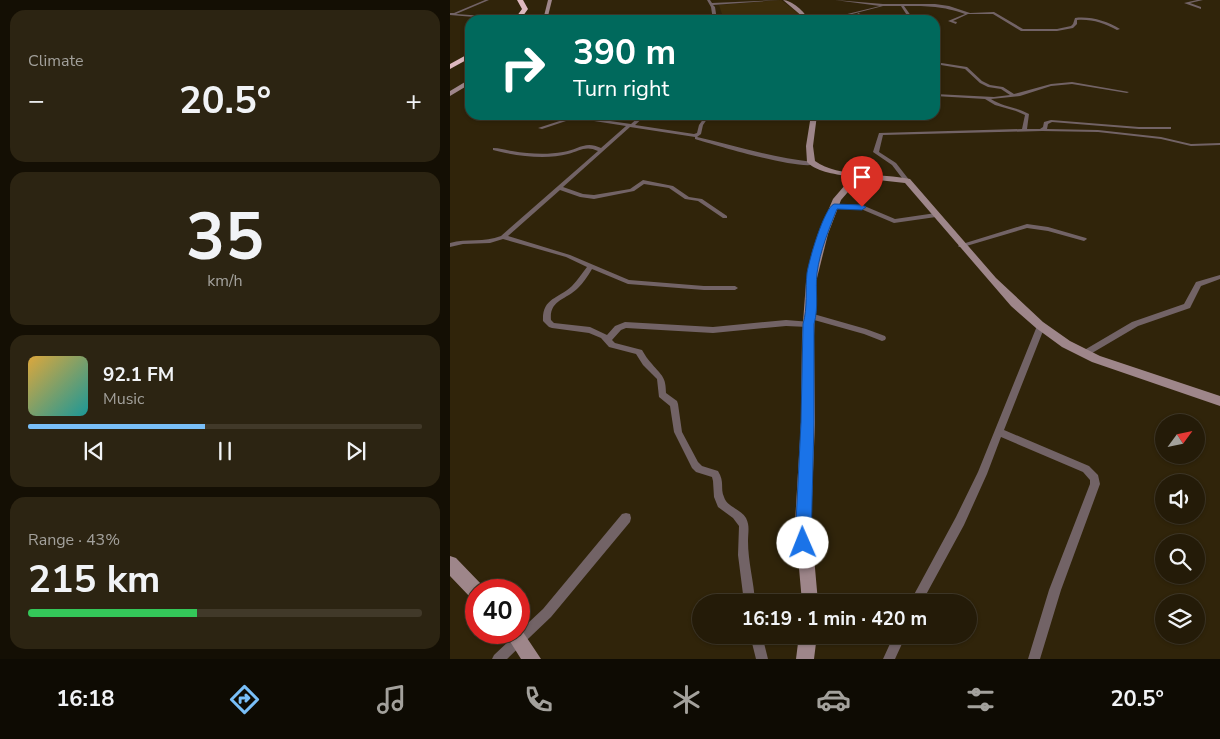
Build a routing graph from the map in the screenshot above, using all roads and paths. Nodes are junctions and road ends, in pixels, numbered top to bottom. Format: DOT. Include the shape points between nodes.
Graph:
graph roads {
  1 [pos="488,0"];
  2 [pos="520,0"];
  3 [pos="526,0"];
  4 [pos="550,0"];
  5 [pos="708,0"];
  6 [pos="779,0"];
  7 [pos="785,0"];
  8 [pos="836,0"];
  9 [pos="921,0"];
  10 [pos="1202,0"];
  11 [pos="883,3"];
  12 [pos="712,4"];
  13 [pos="914,4"];
  14 [pos="902,5"];
  15 [pos="450,8"];
  16 [pos="1200,8"];
  17 [pos="466,10"];
  18 [pos="856,13"];
  19 [pos="450,14"];
  20 [pos="967,14"];
  21 [pos="465,15"];
  22 [pos="521,15"];
  23 [pos="526,15"];
  24 [pos="546,15"];
  25 [pos="714,15"];
  26 [pos="804,15"];
  27 [pos="847,15"];
  28 [pos="863,15"];
  29 [pos="909,15"];
  30 [pos="956,23"];
  31 [pos="1118,28"];
  32 [pos="465,56"];
  33 [pos="465,56"];
  34 [pos="450,63"];
  35 [pos="940,64"];
  36 [pos="450,67"];
  37 [pos="465,84"];
  38 [pos="1128,92"];
  39 [pos="450,94"];
  40 [pos="940,95"];
  41 [pos="1014,96"];
  42 [pos="987,98"];
  43 [pos="564,120"];
  44 [pos="600,120"];
  45 [pos="638,120"];
  46 [pos="704,120"];
  47 [pos="813,120"];
  48 [pos="631,125"];
  49 [pos="540,128"];
  50 [pos="1169,128"];
  51 [pos="1024,130"];
  52 [pos="1044,130"];
  53 [pos="697,138"];
  54 [pos="1220,144"];
  55 [pos="495,149"];
  56 [pos="600,150"];
  57 [pos="813,164"];
  58 [pos="858,175"];
  59 [pos="907,180"];
  60 [pos="559,188"];
  61 [pos="834,206"];
  62 [pos="936,215"];
  63 [pos="725,217"];
  64 [pos="502,238"];
  65 [pos="1084,239"];
  66 [pos="450,244"];
  67 [pos="962,246"];
  68 [pos="591,266"];
  69 [pos="1220,277"];
  70 [pos="735,288"];
  71 [pos="809,320"];
  72 [pos="1041,326"];
  73 [pos="882,338"];
  74 [pos="608,340"];
  75 [pos="1084,354"];
  76 [pos="1220,401"];
  77 [pos="998,432"];
  78 [pos="626,518"];
  79 [pos="450,564"];
  80 [pos="465,580"];
  81 [pos="749,594"];
  82 [pos="809,594"];
  83 [pos="920,594"];
  84 [pos="530,626"];
  85 [pos="510,644"];
  86 [pos="522,644"];
  87 [pos="758,644"];
  88 [pos="807,644"];
  89 [pos="896,644"];
  90 [pos="498,659"];
  91 [pos="532,659"];
  92 [pos="762,659"];
  93 [pos="805,659"];
  94 [pos="889,659"];
  95 [pos="1034,659"];
  1 -- 17 [label="street"];
  2 -- 22 [label="highway" via="525,11"];
  3 -- 23 [label="highway" via="530,11"];
  4 -- 24 [label="street"];
  5 -- 12 [label="street"];
  6 -- 12 [label="street"];
  7 -- 26 [label="street"];
  8 -- 11 [label="street"];
  9 -- 13 [label="street"];
  10 -- 16 [label="street" via="1186,3"];
  11 -- 14 [label="street"];
  11 -- 18 [label="street"];
  12 -- 25 [label="street"];
  13 -- 14 [label="street"];
  13 -- 20 [label="street" via="945,6"];
  14 -- 29 [label="street"];
  15 -- 17 [label="street"];
  17 -- 19 [label="street"];
  18 -- 27 [label="street"];
  18 -- 28 [label="street"];
  19 -- 21 [label="street"];
  20 -- 30 [label="street" via="950,21"];
  20 -- 31 [label="street" via="995,14 1022,30 1072,27 1076,19 1081,18"];
  32 -- 34 [label="highway"];
  33 -- 36 [label="highway"];
  35 -- 41 [label="street" via="966,68 981,82 1002,88"];
  37 -- 39 [label="street"];
  38 -- 41 [label="street" via="1070,83"];
  40 -- 42 [label="street"];
  41 -- 42 [label="street"];
  42 -- 51 [label="street" via="1027,115"];
  43 -- 49 [label="street"];
  44 -- 48 [label="street"];
  45 -- 48 [label="street"];
  46 -- 48 [label="street" via="699,134 694,136"];
  47 -- 57 [label="street" via="810,154"];
  48 -- 56 [label="street"];
  50 -- 52 [label="street" via="1051,121 1046,122"];
  51 -- 52 [label="street"];
  51 -- 59 [label="street" via="881,134 876,152 894,164"];
  52 -- 54 [label="street" via="1098,131 1191,144"];
  53 -- 57 [label="street" via="752,154"];
  55 -- 56 [label="street" via="540,155 566,153 585,146"];
  56 -- 60 [label="street"];
  57 -- 58 [label="street"];
  58 -- 59 [label="street"];
  58 -- 61 [label="street"];
  59 -- 62 [label="street"];
  60 -- 63 [label="street" via="594,197 632,190 643,182 671,187 687,198 700,200"];
  60 -- 64 [label="street"];
  61 -- 62 [label="street" via="862,207 897,221"];
  61 -- 71 [label="street" via="812,272"];
  62 -- 67 [label="street"];
  64 -- 66 [label="street" via="486,243 462,241"];
  64 -- 68 [label="street" via="528,243"];
  65 -- 67 [label="street" via="1027,226"];
  67 -- 72 [label="street" via="1001,290"];
  68 -- 70 [label="street" via="639,284"];
  68 -- 74 [label="street" via="573,289 549,304 547,321 552,325 590,330"];
  69 -- 75 [label="street" via="1198,284 1186,306 1135,324"];
  71 -- 73 [label="street"];
  71 -- 74 [label="street" via="713,330 626,325"];
  71 -- 82 [label="street" via="803,523"];
  72 -- 75 [label="street"];
  72 -- 77 [label="street"];
  74 -- 81 [label="street" via="612,345 639,352 661,378 662,395 674,404 678,432 694,462 699,468 715,474 720,482 720,501 743,522"];
  75 -- 76 [label="street"];
  77 -- 83 [label="street" via="960,521"];
  77 -- 95 [label="street" via="1086,469 1095,478"];
  78 -- 84 [label="street" via="547,613"];
  79 -- 80 [label="street"];
  85 -- 90 [label="street"];
  86 -- 91 [label="street"];
  87 -- 92 [label="street"];
  88 -- 93 [label="street"];
  89 -- 94 [label="street"];
}
